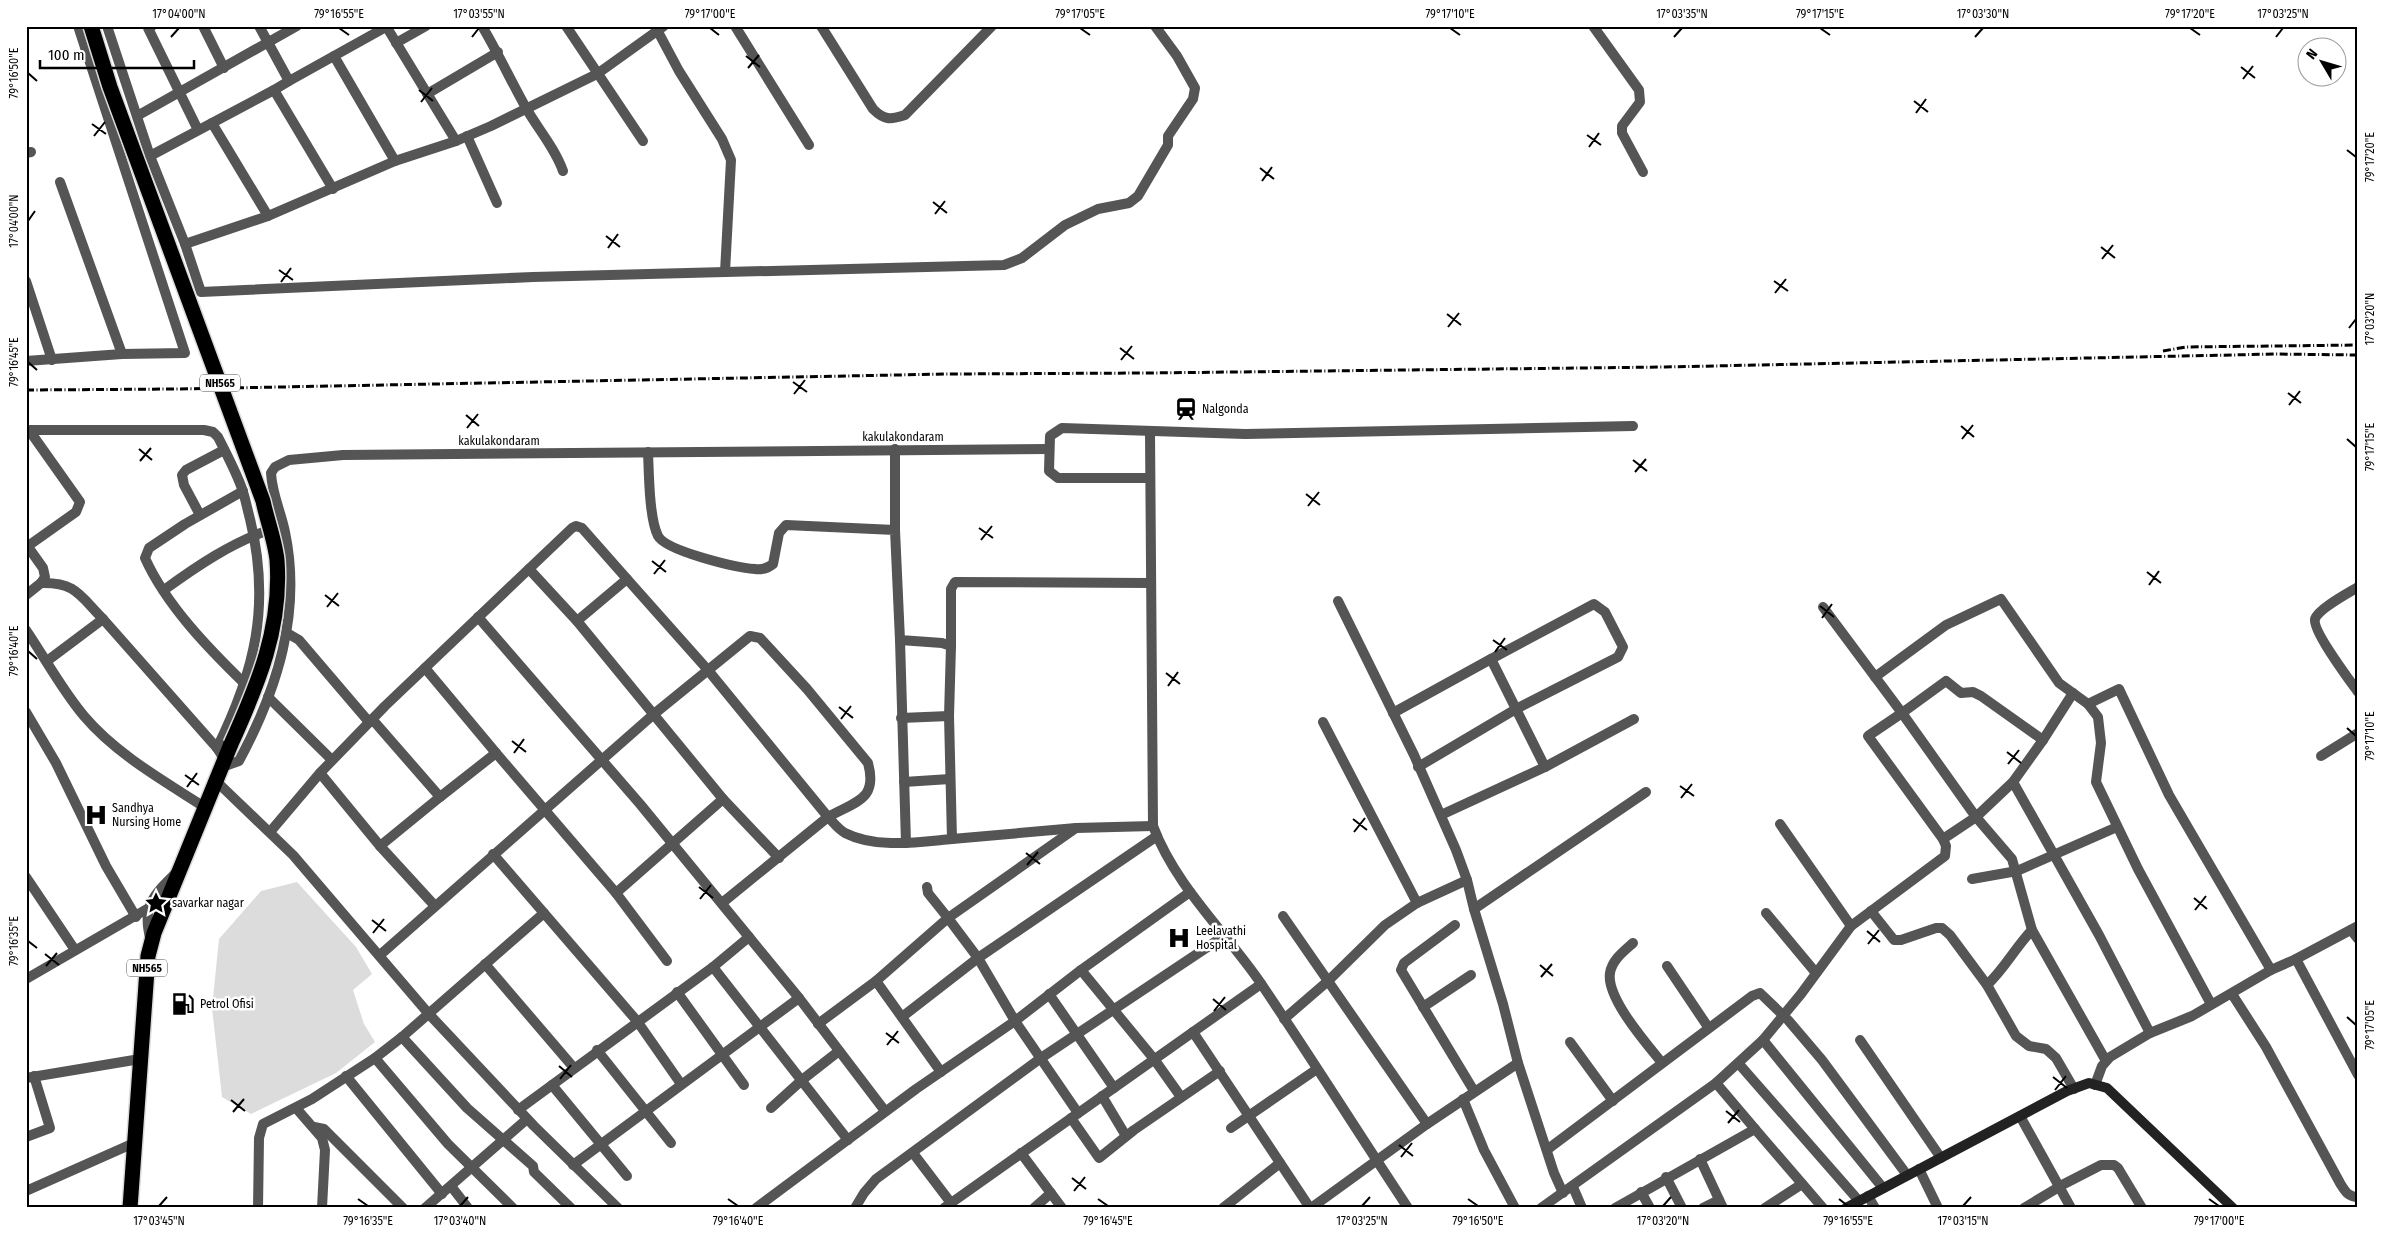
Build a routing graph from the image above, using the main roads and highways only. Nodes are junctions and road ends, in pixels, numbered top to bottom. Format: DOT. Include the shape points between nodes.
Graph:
graph roads {
  1 [pos="91,26"];
  2 [pos="130,1208"];
  1 -- 2 [label="highway, NH565, bridge" via="110,87 263,501 277,559 275,623 254,692 224,755 148,956"];
}
